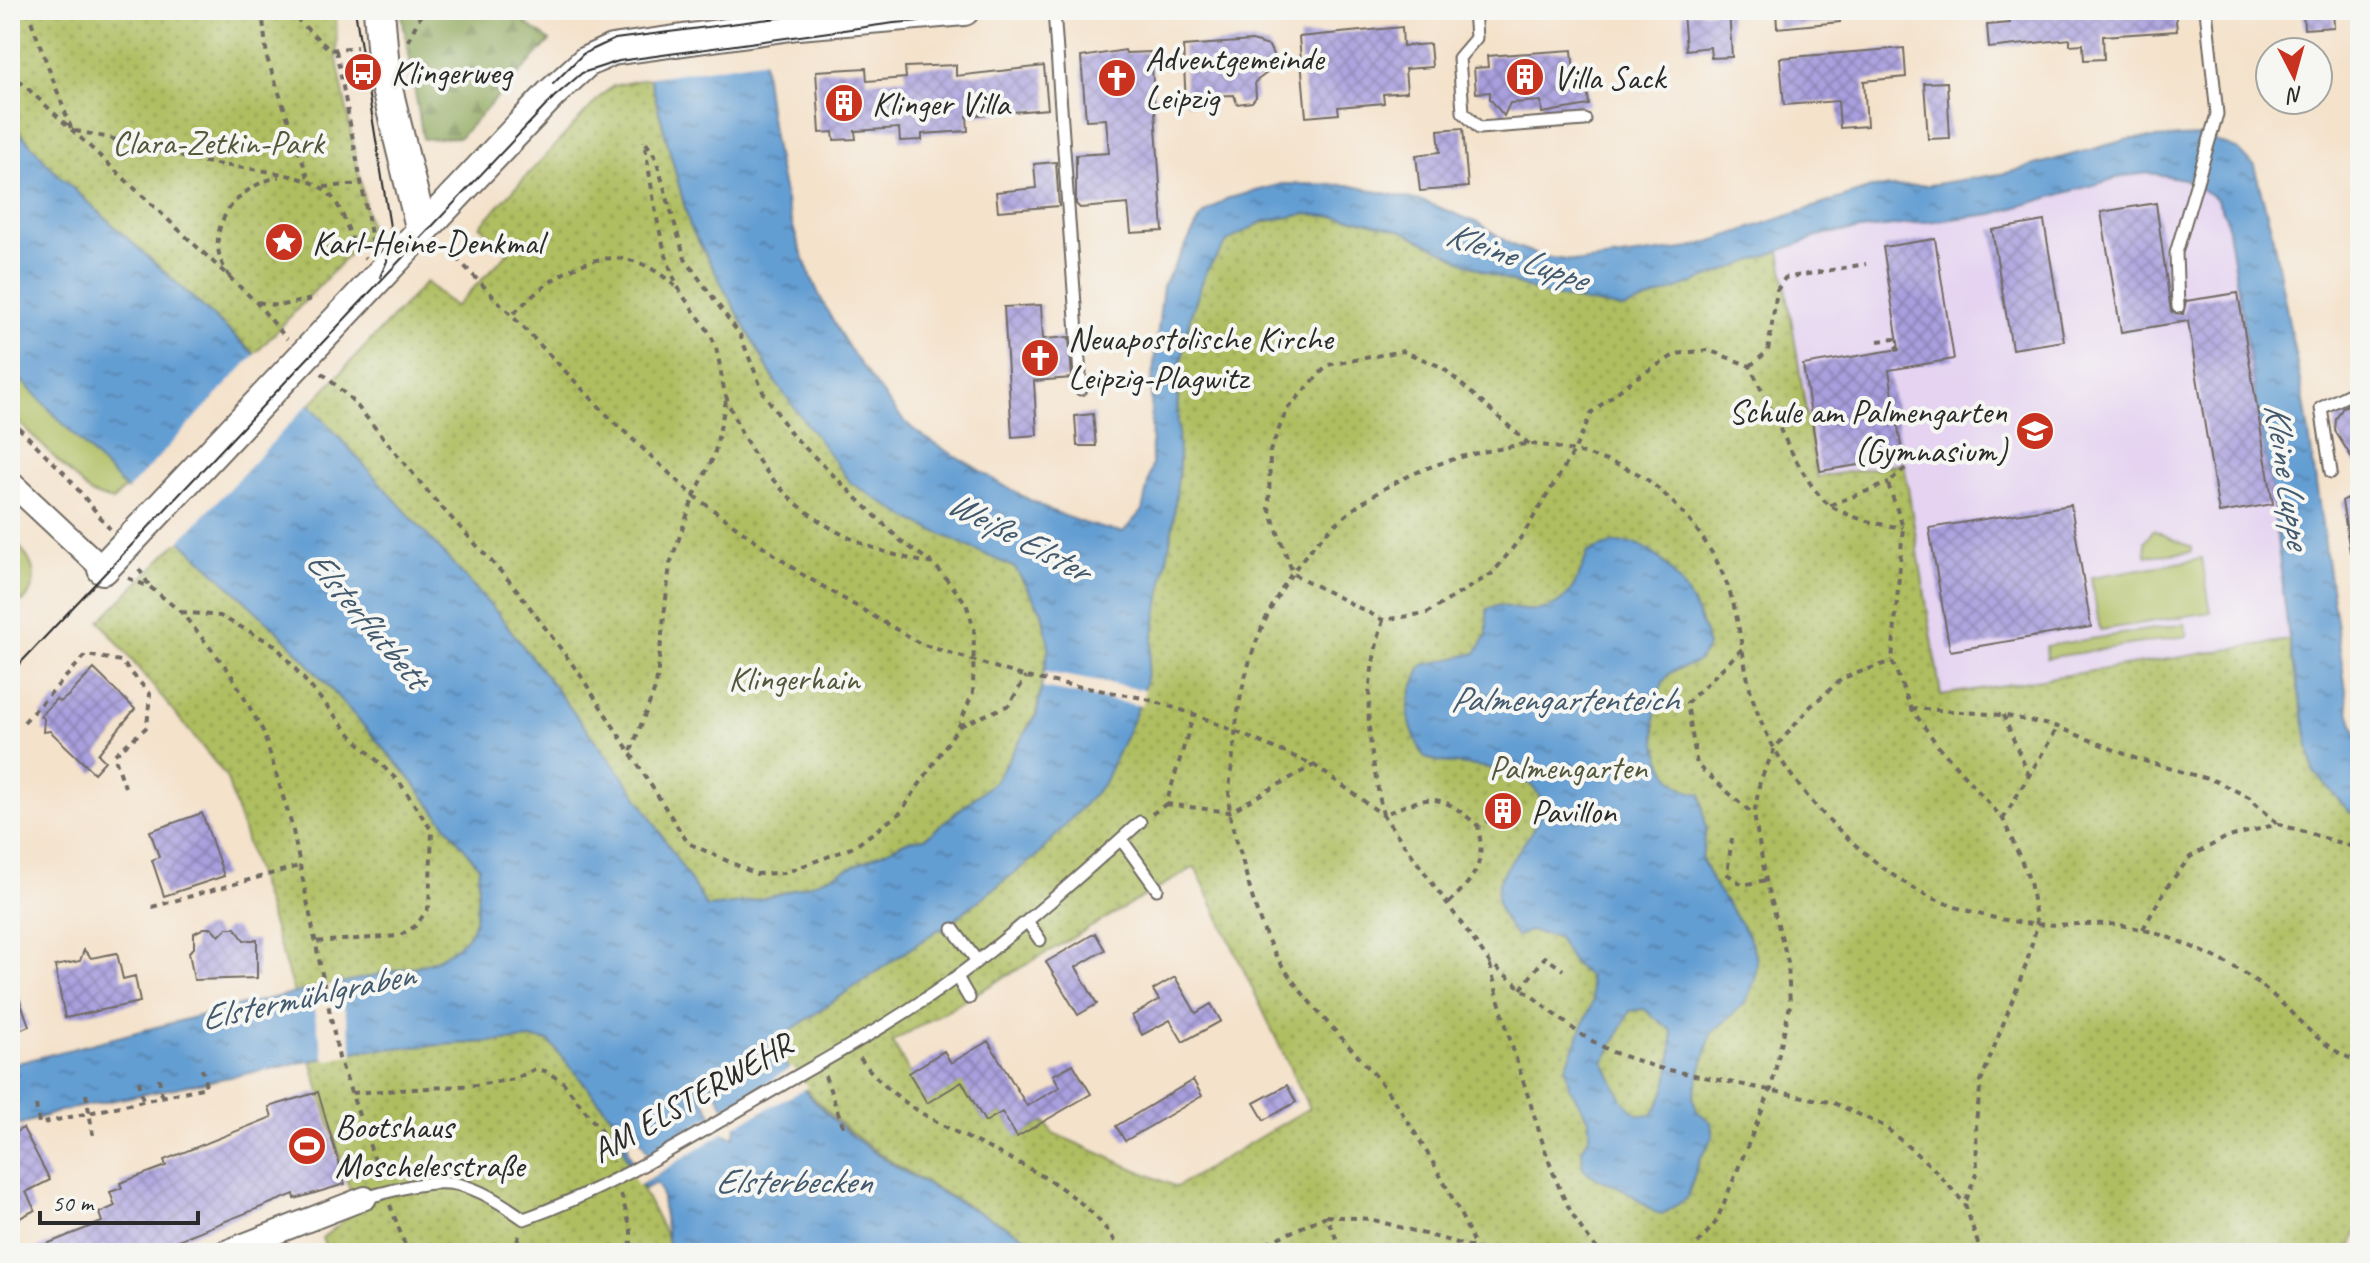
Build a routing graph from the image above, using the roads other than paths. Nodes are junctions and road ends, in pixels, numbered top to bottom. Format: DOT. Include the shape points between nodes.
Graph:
graph roads {
  1 [pos="379,10"];
  2 [pos="964,10"];
  3 [pos="1054,10"];
  4 [pos="1474,10"];
  5 [pos="2206,10"];
  6 [pos="788,21"];
  7 [pos="1585,120"];
  8 [pos="422,231"];
  9 [pos="2178,307"];
  10 [pos="1081,389"];
  11 [pos="2360,389"];
  12 [pos="2331,472"];
  13 [pos="10,482"];
  14 [pos="103,569"];
  15 [pos="1140,822"];
  16 [pos="1121,839"];
  17 [pos="1157,889"];
  18 [pos="1027,921"];
  19 [pos="953,929"];
  20 [pos="1040,940"];
  21 [pos="977,961"];
  22 [pos="957,977"];
  23 [pos="969,998"];
  24 [pos="375,1195"];
  25 [pos="223,1253"];
  1 -- 8 [label="main road" via="385,81"];
  2 -- 6 [label="main road"];
  3 -- 10 [label="lane"];
  4 -- 7 [label="lane" via="1476,38 1459,58 1463,112 1479,128"];
  5 -- 9 [label="lane" via="2217,114 2176,253"];
  6 -- 8 [label="main road" via="600,55 573,71"];
  8 -- 14 [label="main road" via="310,369"];
  11 -- 12 [label="lane" via="2321,408"];
  13 -- 14 [label="street"];
  15 -- 16 [label="lane, AM ELSTERWEHR"];
  16 -- 17 [label="lane"];
  16 -- 18 [label="lane, AM ELSTERWEHR"];
  18 -- 20 [label="lane"];
  18 -- 21 [label="lane, AM ELSTERWEHR"];
  19 -- 21 [label="lane"];
  21 -- 22 [label="lane, AM ELSTERWEHR"];
  22 -- 23 [label="lane"];
  22 -- 24 [label="lane, AM ELSTERWEHR" via="852,1046 622,1178 524,1219 463,1183 424,1183"];
  24 -- 25 [label="street, AM ELSTERWEHR"];
}
